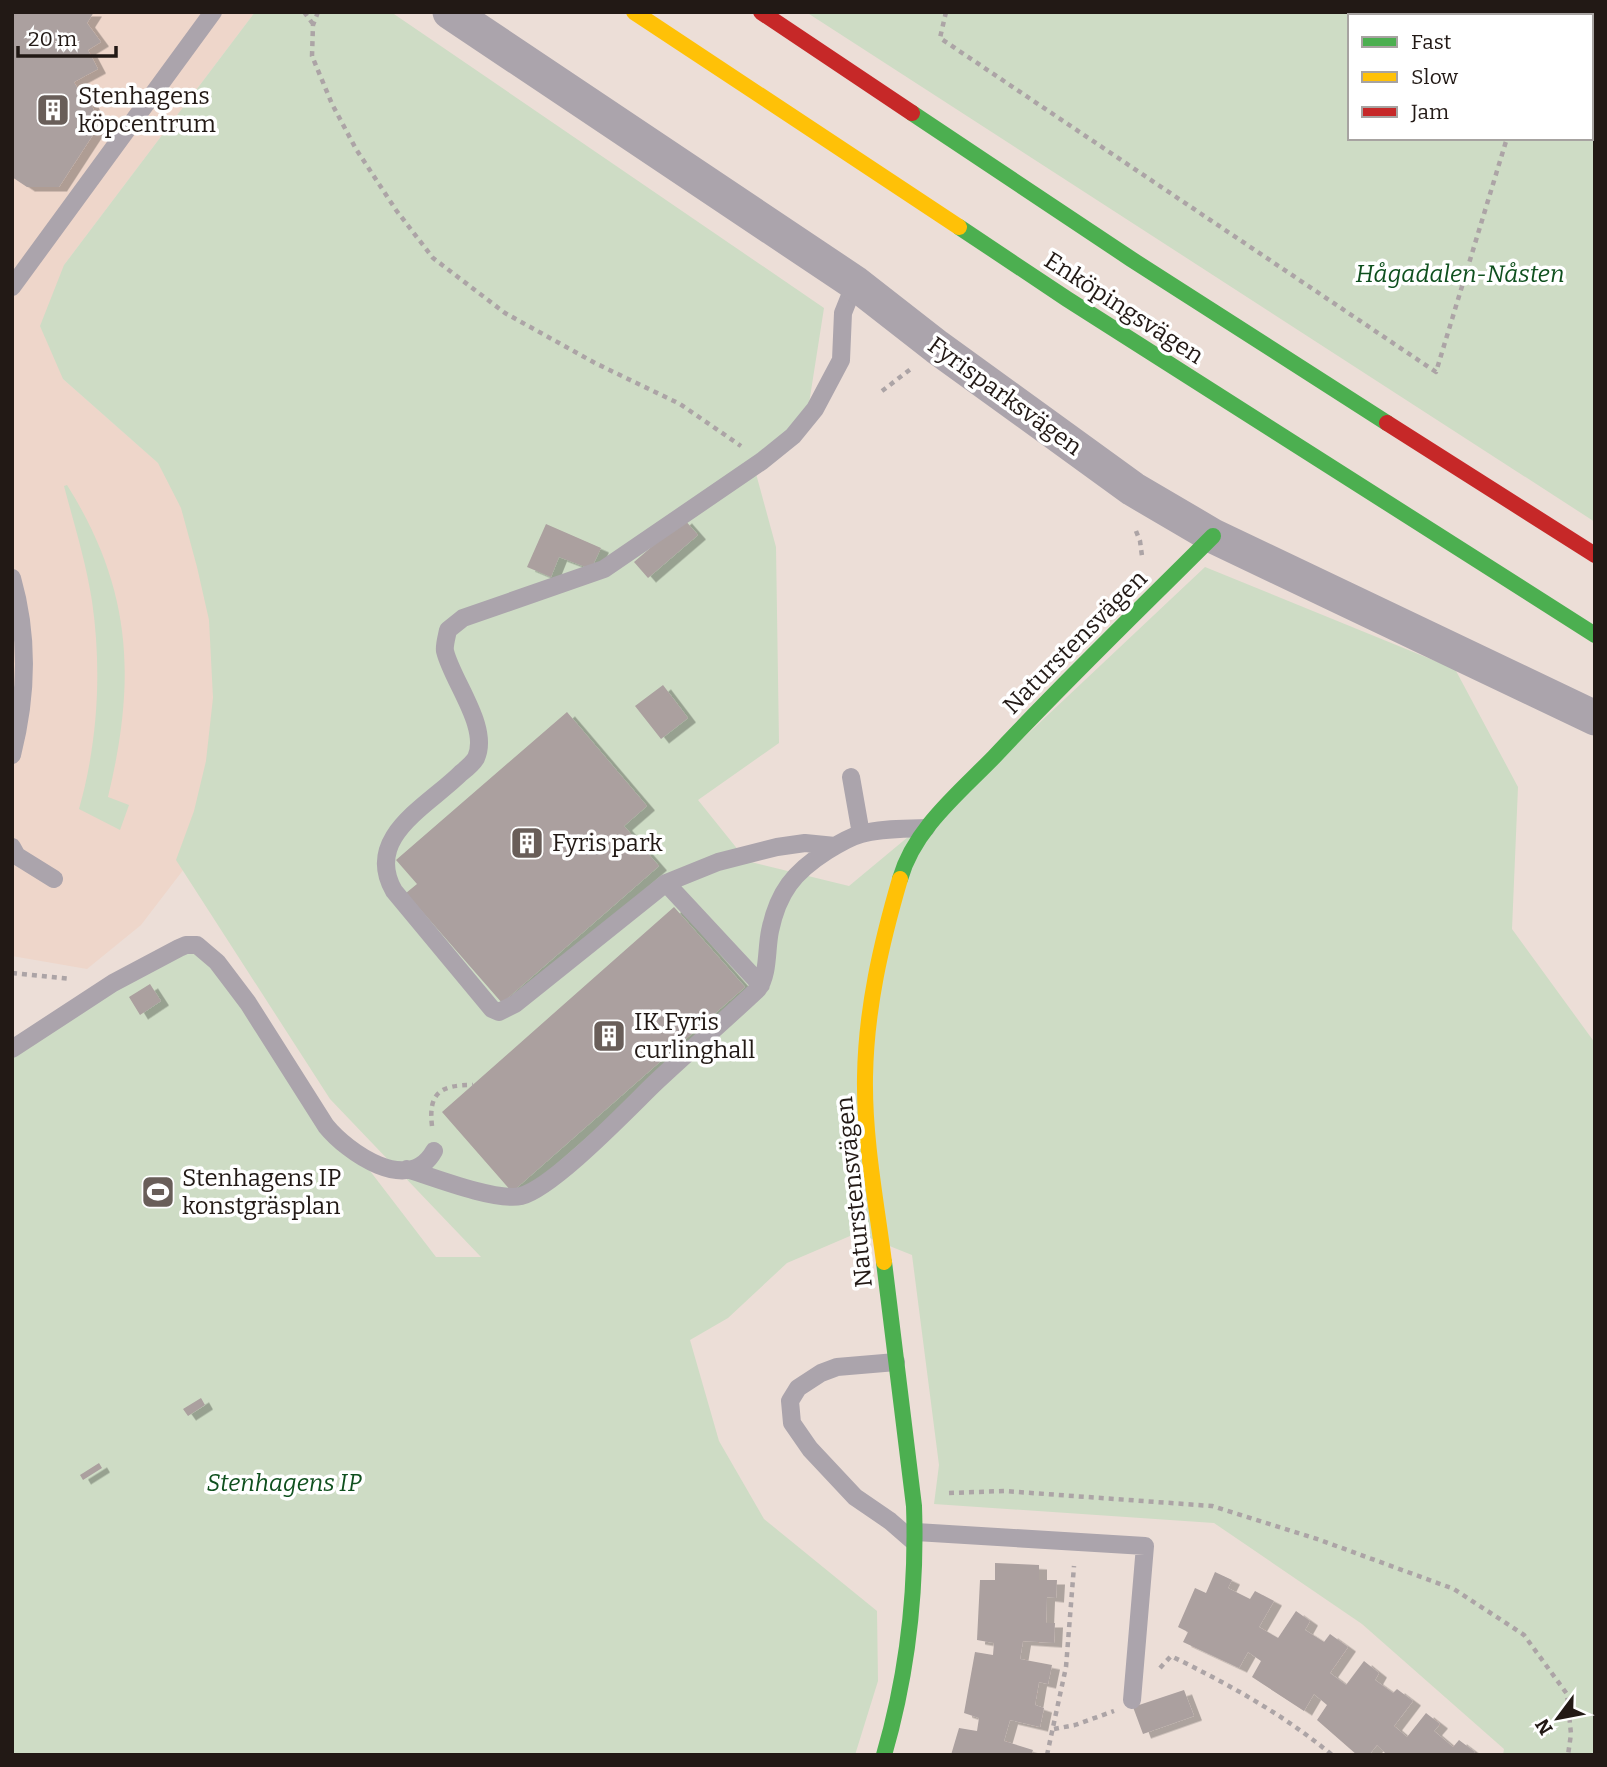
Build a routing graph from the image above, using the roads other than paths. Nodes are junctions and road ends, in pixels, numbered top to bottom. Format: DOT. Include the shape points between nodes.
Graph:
graph roads {
  1 [pos="213,12"];
  2 [pos="450,12"];
  3 [pos="634,12"];
  4 [pos="761,12"];
  5 [pos="855,283"];
  6 [pos="12,287"];
  7 [pos="1213,536"];
  8 [pos="1595,555"];
  9 [pos="12,578"];
  10 [pos="1595,635"];
  11 [pos="1595,718"];
  12 [pos="12,755"];
  13 [pos="851,777"];
  14 [pos="926,828"];
  15 [pos="861,834"];
  16 [pos="835,846"];
  17 [pos="12,847"];
  18 [pos="54,879"];
  19 [pos="666,883"];
  20 [pos="761,985"];
  21 [pos="12,1049"];
  22 [pos="434,1151"];
  23 [pos="407,1169"];
  24 [pos="896,1362"];
  25 [pos="916,1538"];
  26 [pos="1132,1700"];
  27 [pos="884,1755"];
  1 -- 6 [label="lane"];
  2 -- 5 [label="street, Fyrisparksvägen"];
  3 -- 10 [label="main road, Enköpingsvägen" via="1067,299"];
  4 -- 8 [label="main road, Enköpingsvägen" via="1131,259"];
  5 -- 7 [label="street, Fyrisparksvägen" via="1149,499"];
  5 -- 19 [label="lane" via="843,313 841,360 815,409 793,436 604,569 463,618 448,630 444,649 470,709 479,740 476,759 404,823 388,846 384,863 394,891 492,1009 499,1012 515,1004"];
  7 -- 11 [label="street, Fyrisparksvägen"];
  7 -- 14 [label="main road, Naturstensvägen"];
  9 -- 12 [label="lane" via="21,608 26,668"];
  13 -- 15 [label="lane"];
  14 -- 15 [label="lane"];
  14 -- 24 [label="main road, Naturstensvägen" via="904,864 889,917 871,998 865,1078 870,1166"];
  15 -- 16 [label="lane"];
  16 -- 19 [label="lane" via="805,843 778,847"];
  16 -- 20 [label="lane" via="800,870 783,891 770,931"];
  17 -- 18 [label="lane" via="16,856"];
  19 -- 20 [label="lane"];
  20 -- 23 [label="lane" via="536,1190 508,1197"];
  21 -- 23 [label="lane" via="112,984 179,948 197,945 217,962 248,1003 338,1141 370,1162"];
  22 -- 23 [label="lane" via="429,1161"];
  24 -- 25 [label="main road, Naturstensvägen"];
  24 -- 25 [label="lane" via="837,1367 821,1373 798,1388 790,1401 792,1423 855,1497"];
  25 -- 26 [label="lane" via="1145,1546"];
  25 -- 27 [label="main road, Naturstensvägen" via="912,1638"];
}
